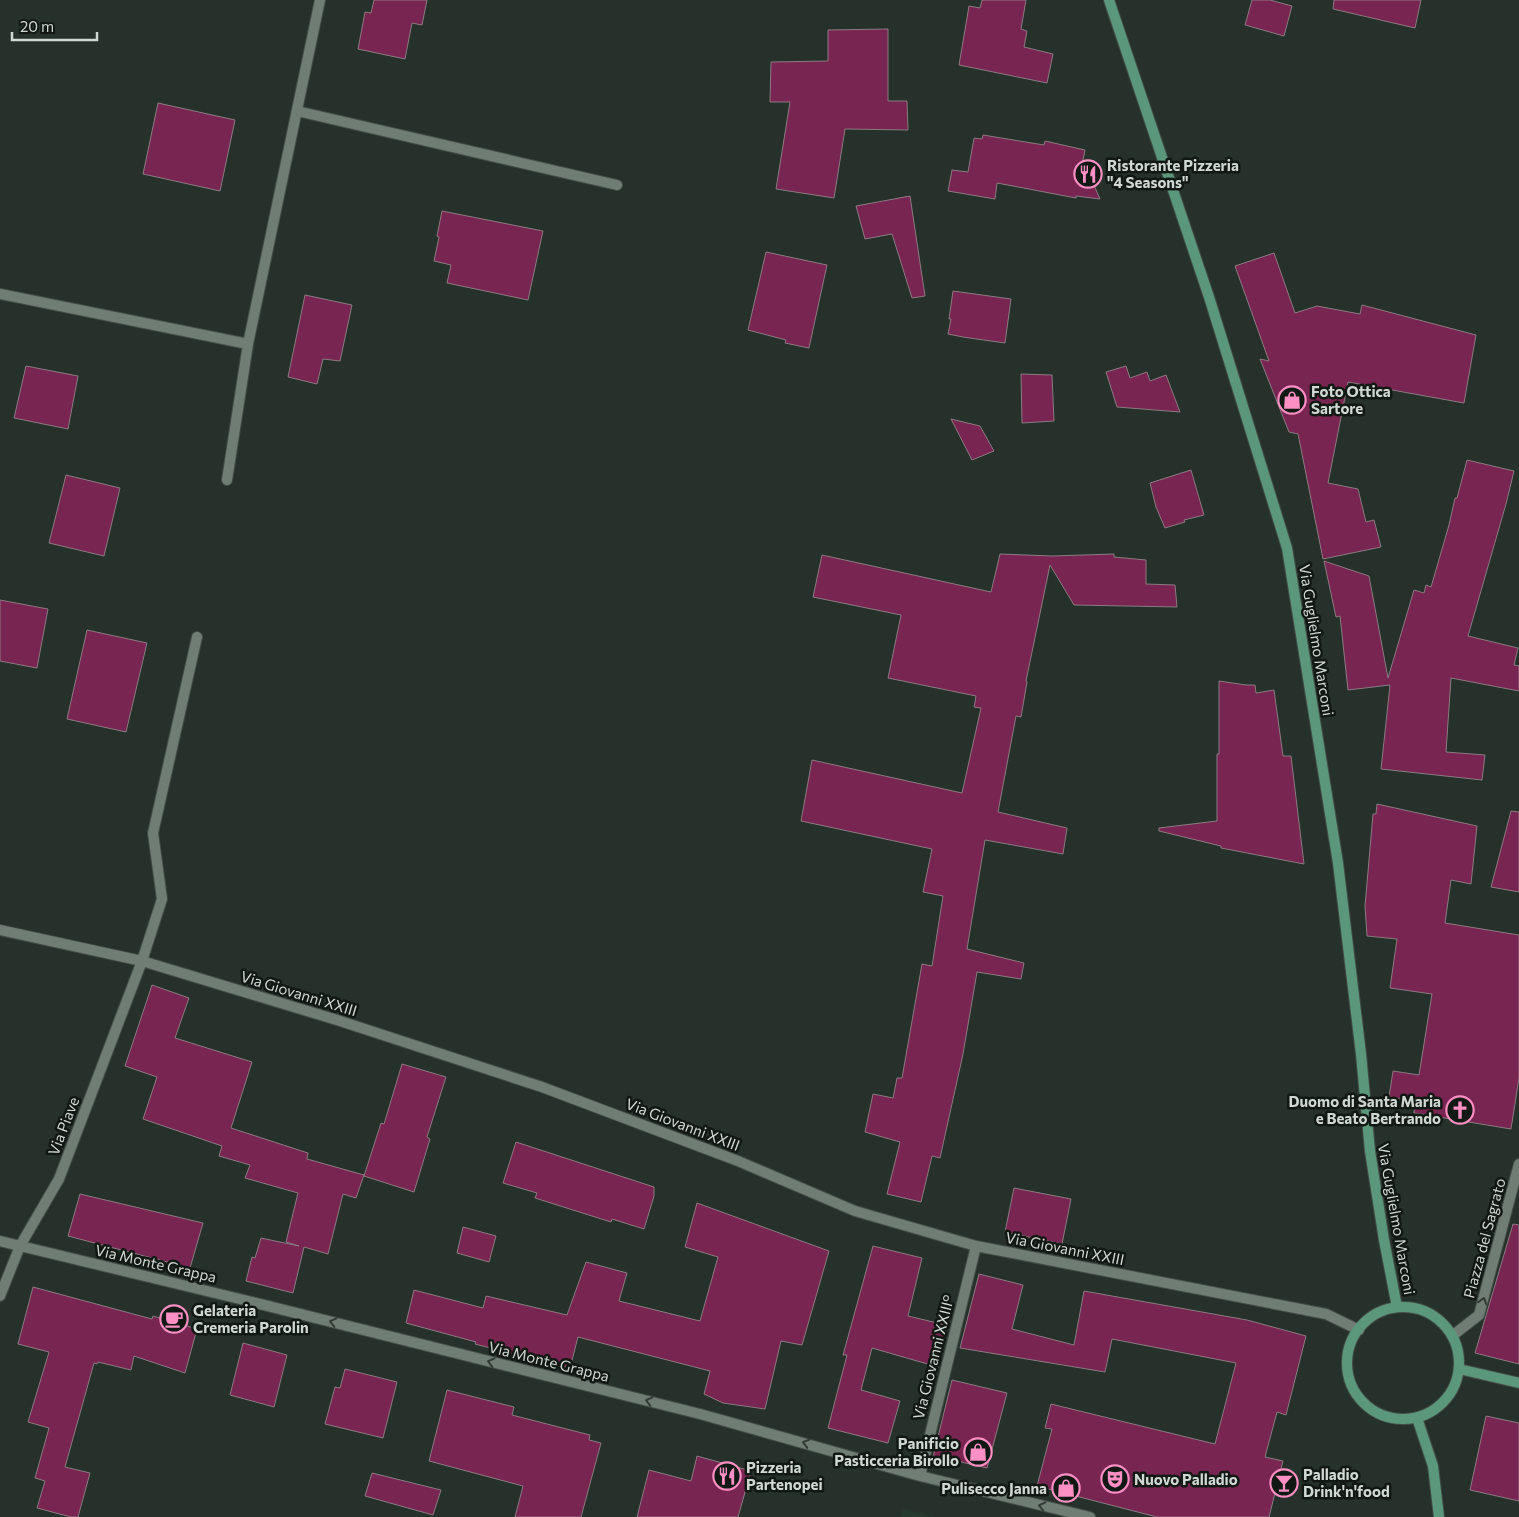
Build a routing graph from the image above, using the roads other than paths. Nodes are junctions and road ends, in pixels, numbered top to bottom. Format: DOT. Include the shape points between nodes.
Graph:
graph roads {
  1 [pos="320,0"];
  2 [pos="1109,0"];
  3 [pos="297,112"];
  4 [pos="617,185"];
  5 [pos="0,294"];
  6 [pos="248,344"];
  7 [pos="227,480"];
  8 [pos="197,637"];
  9 [pos="0,930"];
  10 [pos="142,961"];
  11 [pos="1519,1164"];
  12 [pos="0,1241"];
  13 [pos="20,1246"];
  14 [pos="976,1246"];
  15 [pos="0,1296"];
  16 [pos="1397,1307"];
  17 [pos="1359,1330"];
  18 [pos="1452,1336"];
  19 [pos="1459,1369"];
  20 [pos="1519,1383"];
  21 [pos="1417,1418"];
  22 [pos="920,1476"];
  23 [pos="1090,1517"];
  24 [pos="1438,1517"];
  1 -- 3 [label="street"];
  2 -- 16 [label="street, Via Guglielmo Marconi" via="1209,297 1287,548 1338,863 1370,1151"];
  3 -- 4 [label="street"];
  3 -- 6 [label="street"];
  5 -- 6 [label="street"];
  6 -- 7 [label="street"];
  8 -- 10 [label="street, Via Piave" via="153,833 162,899"];
  9 -- 10 [label="street, Via Giovanni XXIII"];
  10 -- 13 [label="street, Via Piave" via="59,1179"];
  10 -- 14 [label="street, Via Giovanni XXIII" via="338,1020 542,1087 738,1161 855,1211"];
  18 -- 11 [label="street, Piazza del Sagrato, one-way" via="1480,1315"];
  12 -- 13 [label="street, Via Monte Grappa"];
  13 -- 15 [label="street, Via Piave"];
  22 -- 13 [label="street, Via Monte Grappa, one-way" via="700,1414"];
  14 -- 17 [label="street, Via Giovanni XXIII" via="1326,1314"];
  14 -- 22 [label="street, Via Giovanni XXIII°"];
  16 -- 17 [label="street" via="1383,1311"];
  16 -- 18 [label="street" via="1429,1313"];
  17 -- 21 [label="street" via="1351,1345 1348,1362 1350,1379 1357,1394 1368,1407 1383,1415"];
  18 -- 19 [label="street" via="1458,1351"];
  19 -- 20 [label="street"];
  19 -- 21 [label="street" via="1446,1400"];
  21 -- 24 [label="street" via="1433,1466"];
  23 -- 22 [label="street, Via Monte Grappa, one-way"];
}
